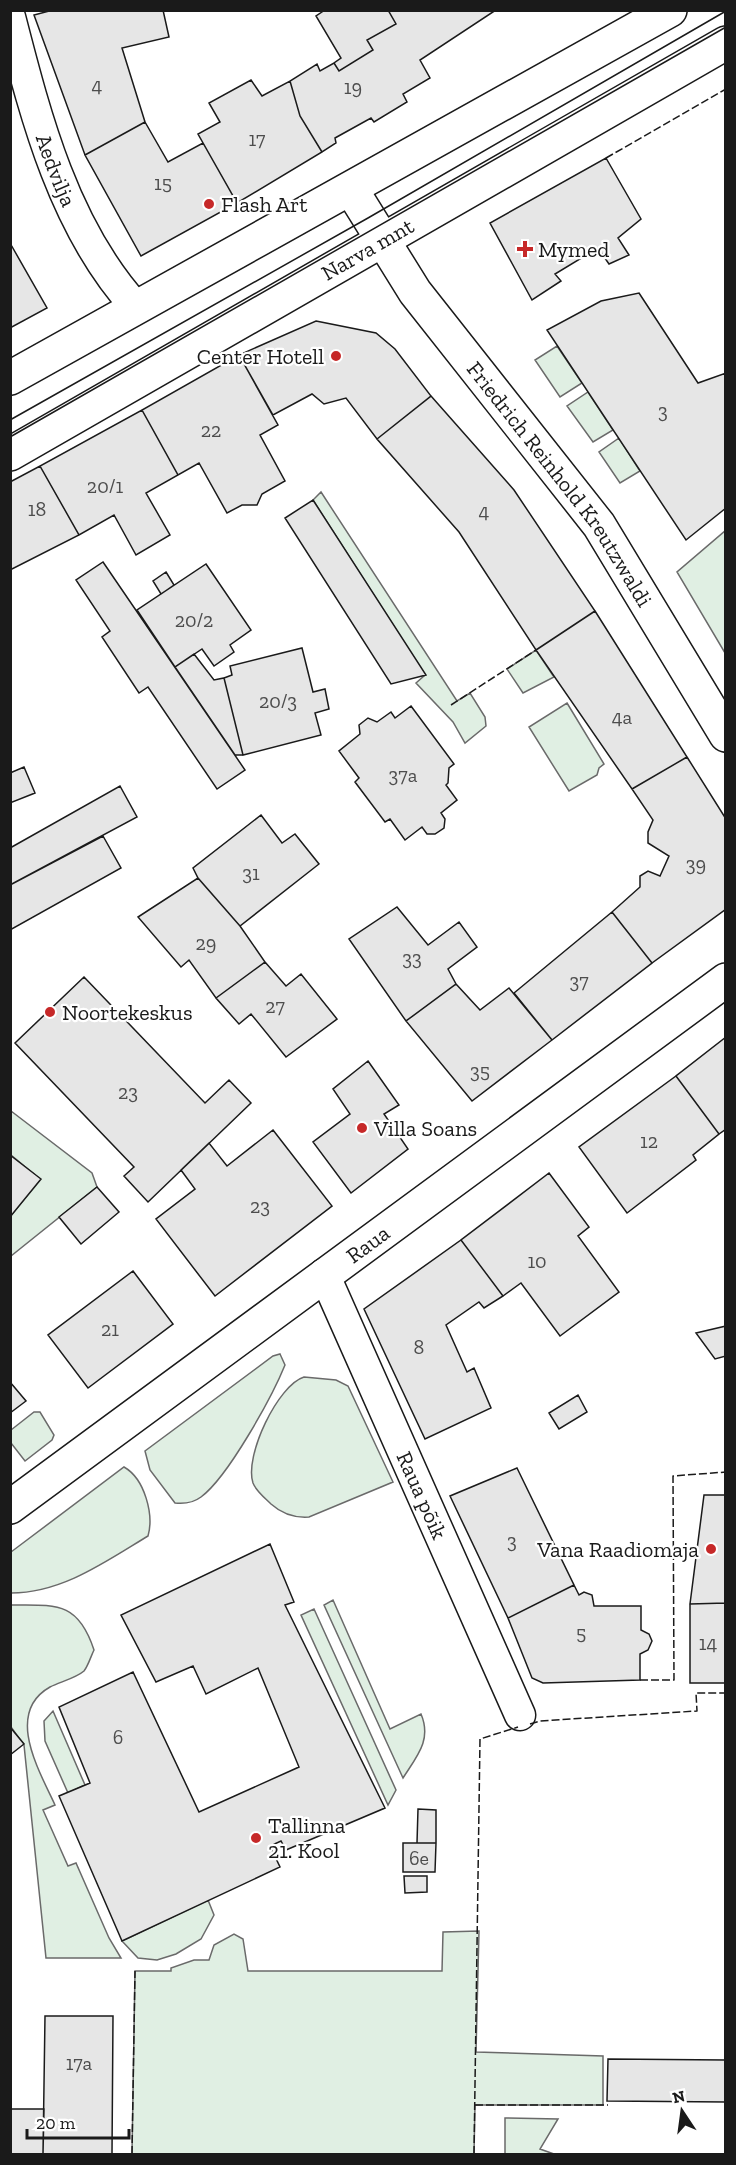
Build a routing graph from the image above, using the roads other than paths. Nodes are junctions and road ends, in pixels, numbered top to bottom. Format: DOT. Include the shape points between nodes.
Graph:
graph roads {
  1 [pos="670,10"];
  2 [pos="10,17"];
  3 [pos="726,43"];
  4 [pos="351,189"];
  5 [pos="381,242"];
  6 [pos="136,307"];
  7 [pos="10,378"];
  8 [pos="10,454"];
  9 [pos="726,735"];
  10 [pos="726,980"];
  11 [pos="324,1274"];
  12 [pos="10,1507"];
  13 [pos="520,1715"];
  1 -- 4 [label="main road"];
  2 -- 6 [label="street, Aedvilja" via="39,124 81,228 117,285"];
  3 -- 5 [label="main road, Narva mnt"];
  4 -- 5 [label="main road, Friedrich Reinhold Kreutzwaldi"];
  4 -- 6 [label="main road"];
  5 -- 8 [label="main road, Narva mnt"];
  5 -- 9 [label="main road, Friedrich Reinhold Kreutzwaldi" via="466,359 599,525"];
  6 -- 7 [label="main road"];
  10 -- 11 [label="main road, Raua"];
  11 -- 12 [label="main road, Raua"];
  11 -- 13 [label="street, Raua põik"];
}
